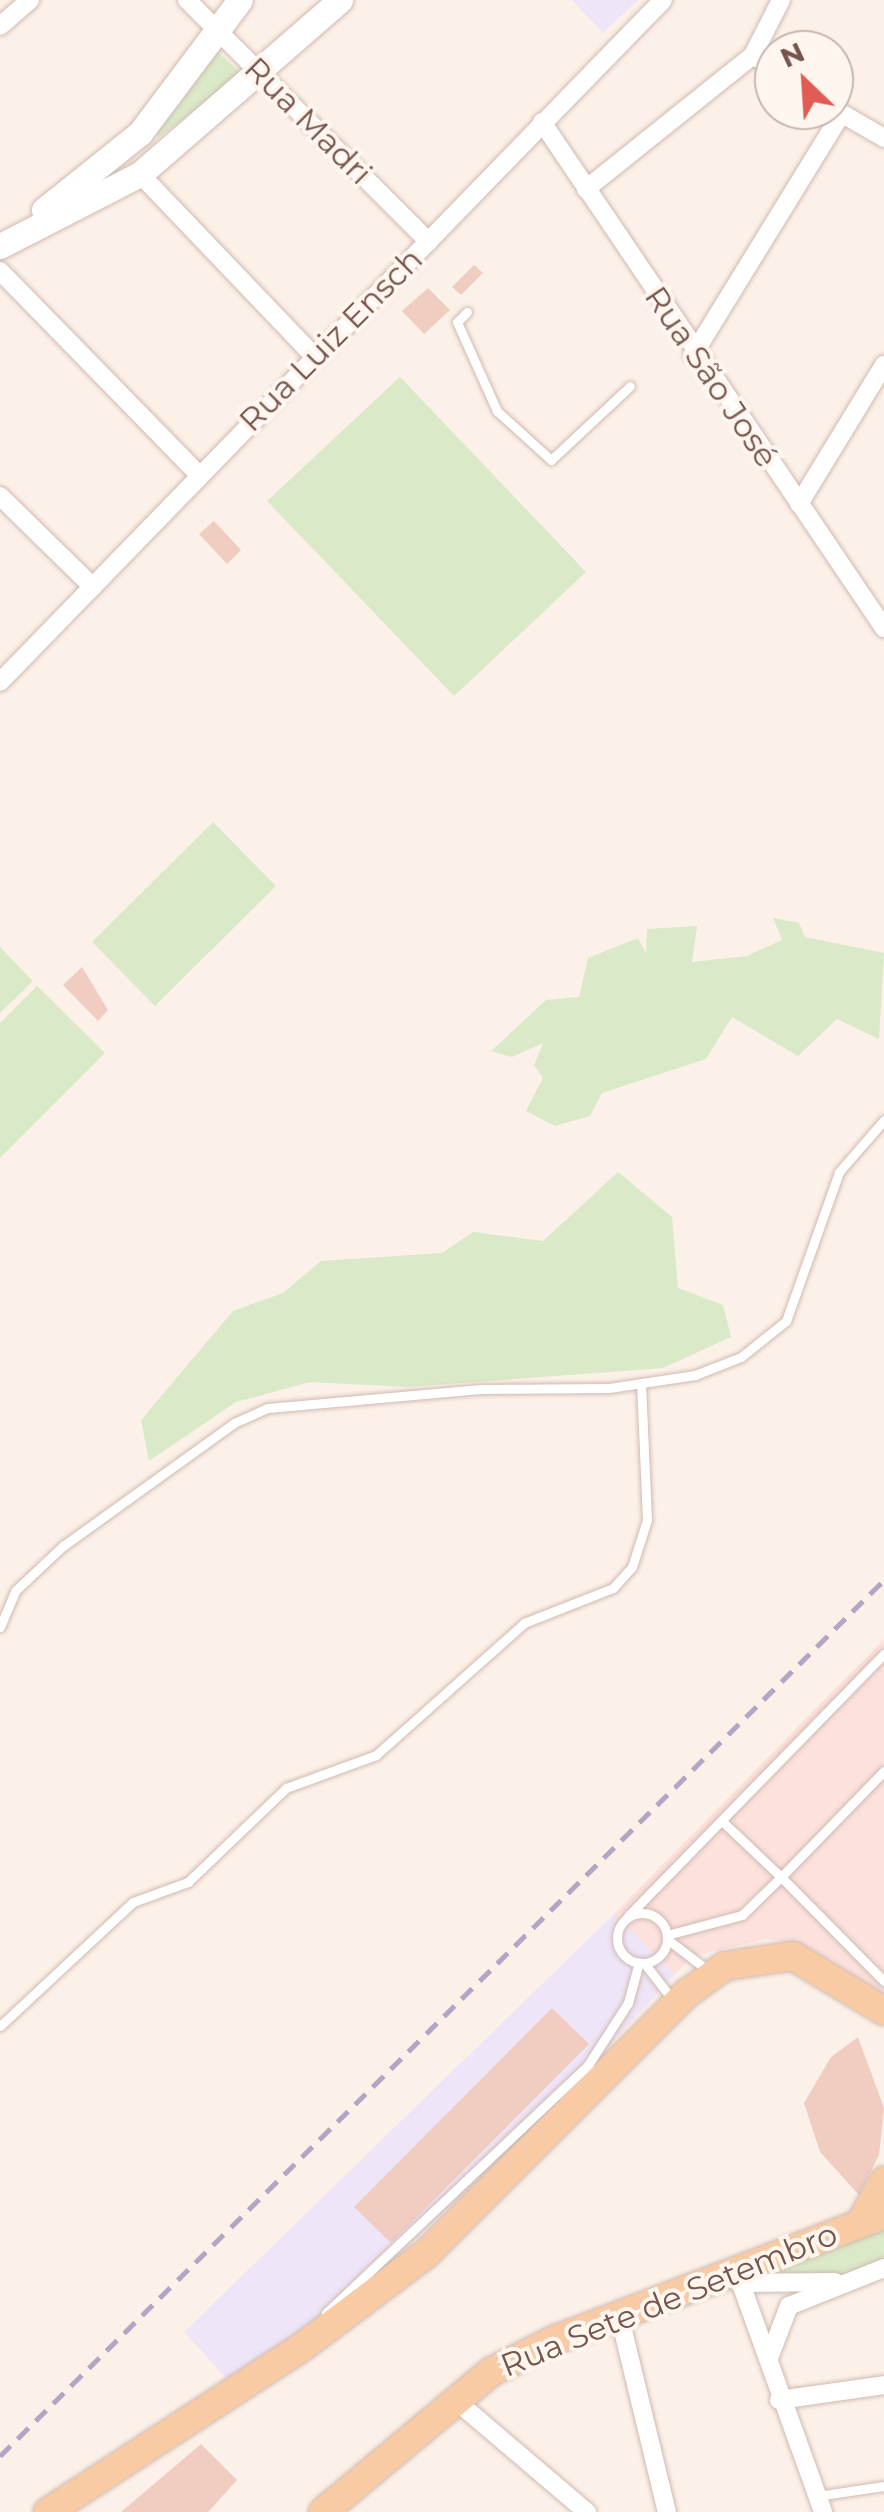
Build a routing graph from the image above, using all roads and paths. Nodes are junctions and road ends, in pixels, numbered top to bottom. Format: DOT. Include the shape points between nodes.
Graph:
graph roads {
  1 [pos="30,0"];
  2 [pos="188,0"];
  3 [pos="240,0"];
  4 [pos="340,0"];
  5 [pos="663,0"];
  6 [pos="781,0"];
  7 [pos="0,26"];
  8 [pos="218,31"];
  9 [pos="753,55"];
  10 [pos="262,75"];
  11 [pos="854,120"];
  12 [pos="542,122"];
  13 [pos="827,130"];
  14 [pos="140,133"];
  15 [pos="884,138"];
  16 [pos="160,157"];
  17 [pos="140,174"];
  18 [pos="586,189"];
  19 [pos="429,242"];
  20 [pos="0,246"];
  21 [pos="0,271"];
  22 [pos="467,312"];
  23 [pos="692,355"];
  24 [pos="315,357"];
  25 [pos="884,365"];
  26 [pos="630,386"];
  27 [pos="196,472"];
  28 [pos="0,496"];
  29 [pos="799,504"];
  30 [pos="93,587"];
  31 [pos="884,628"];
  32 [pos="0,682"];
  33 [pos="884,1120"];
  34 [pos="641,1383"];
  35 [pos="0,1628"];
  36 [pos="884,1654"];
  37 [pos="884,1770"];
  38 [pos="722,1821"];
  39 [pos="781,1877"];
  40 [pos="628,1916"];
  41 [pos="667,1937"];
  42 [pos="641,1962"];
  43 [pos="712,1974"];
  44 [pos="675,2006"];
  45 [pos="882,2007"];
  46 [pos="0,2026"];
  47 [pos="884,2181"];
  48 [pos="873,2219"];
  49 [pos="884,2268"];
  50 [pos="738,2276"];
  51 [pos="884,2278"];
  52 [pos="845,2283"];
  53 [pos="619,2314"];
  54 [pos="302,2347"];
  55 [pos="768,2358"];
  56 [pos="884,2385"];
  57 [pos="454,2398"];
  58 [pos="779,2400"];
  59 [pos="97,2481"];
  60 [pos="884,2486"];
  61 [pos="820,2504"];
  62 [pos="326,2511"];
  63 [pos="48,2512"];
  64 [pos="76,2512"];
  65 [pos="587,2512"];
  66 [pos="666,2512"];
  1 -- 7 [label="street"];
  2 -- 8 [label="street, Rua Madri"];
  3 -- 8 [label="street"];
  4 -- 10 [label="street"];
  5 -- 12 [label="street, Rua Luiz Ensch"];
  6 -- 9 [label="street"];
  8 -- 10 [label="street, Rua Madri"];
  8 -- 14 [label="street"];
  9 -- 18 [label="street"];
  10 -- 16 [label="street"];
  10 -- 19 [label="street, Rua Madri"];
  11 -- 15 [label="street"];
  12 -- 18 [label="street, Rua São José"];
  12 -- 19 [label="street, Rua Luiz Ensch"];
  13 -- 23 [label="street"];
  14 -- 16 [label="street"];
  14 -- 20 [label="street"];
  16 -- 17 [label="street"];
  17 -- 20 [label="street"];
  17 -- 24 [label="street"];
  18 -- 23 [label="street, Rua São José"];
  19 -- 24 [label="street, Rua Luiz Ensch"];
  21 -- 27 [label="street"];
  22 -- 26 [label="lane" via="457,322 497,411 551,460"];
  23 -- 29 [label="street, Rua São José"];
  24 -- 27 [label="street, Rua Luiz Ensch"];
  25 -- 29 [label="street"];
  27 -- 30 [label="street, Rua Luiz Ensch"];
  28 -- 30 [label="street"];
  29 -- 31 [label="street, Rua São José"];
  30 -- 32 [label="street, Rua Luiz Ensch"];
  33 -- 34 [label="lane" via="839,1172 786,1320 741,1357"];
  34 -- 35 [label="lane" via="268,1408 234,1423 63,1546 15,1592"];
  34 -- 46 [label="lane" via="648,1520 632,1567 613,1588 524,1623 376,1755 286,1788 188,1882 133,1902"];
  36 -- 38 [label="lane"];
  37 -- 39 [label="lane"];
  38 -- 39 [label="lane"];
  38 -- 40 [label="lane"];
  39 -- 41 [label="lane" via="733,1920"];
  39 -- 45 [label="lane"];
  40 -- 41 [label="lane" via="653,1915"];
  40 -- 42 [label="lane" via="618,1946"];
  41 -- 42 [label="lane" via="658,1956"];
  41 -- 43 [label="lane"];
  42 -- 44 [label="lane"];
  42 -- 54 [label="lane" via="628,2004 588,2064 354,2284"];
  43 -- 44 [label="main road"];
  43 -- 45 [label="main road" via="755,1956 793,1956"];
  44 -- 54 [label="main road" via="426,2254"];
  47 -- 48 [label="main road"];
  48 -- 50 [label="main road, Rua Sete de Setembro"];
  49 -- 52 [label="street"];
  50 -- 52 [label="street"];
  50 -- 53 [label="main road, Rua Sete de Setembro"];
  50 -- 55 [label="street"];
  51 -- 52 [label="street"];
  52 -- 55 [label="street" via="789,2306"];
  53 -- 57 [label="main road, Rua Sete de Setembro" via="492,2372"];
  53 -- 66 [label="street"];
  54 -- 59 [label="main road"];
  55 -- 58 [label="street"];
  56 -- 58 [label="street"];
  57 -- 62 [label="main road, Rua Sete de Setembro"];
  57 -- 65 [label="street"];
  58 -- 61 [label="street"];
  59 -- 63 [label="main road"];
  59 -- 64 [label="main road"];
  60 -- 61 [label="lane"];
}
